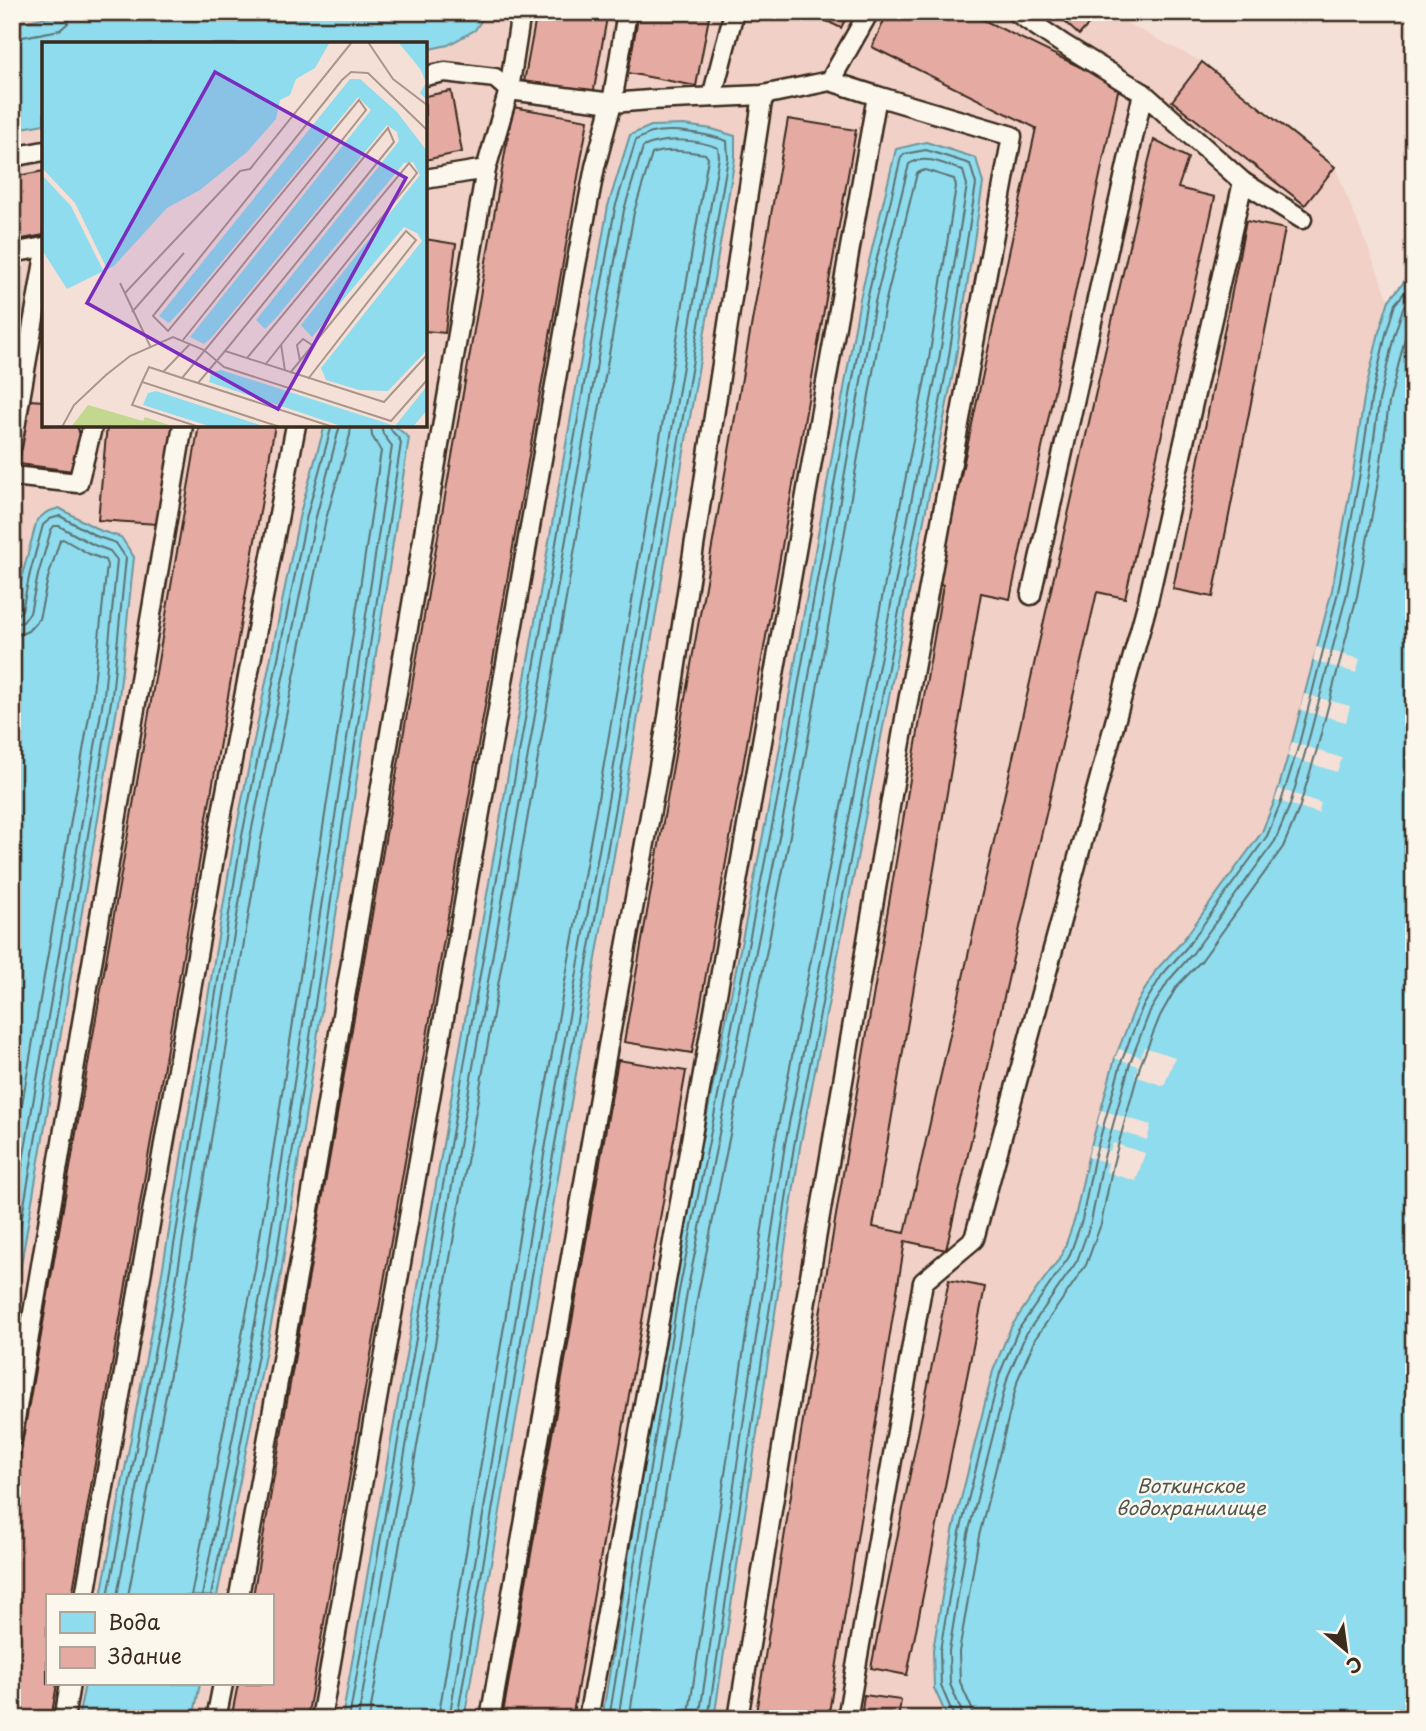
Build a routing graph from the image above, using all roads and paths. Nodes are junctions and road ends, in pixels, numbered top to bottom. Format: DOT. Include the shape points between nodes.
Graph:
graph roads {
  1 [pos="521,12"];
  2 [pos="627,12"];
  3 [pos="734,12"];
  4 [pos="869,12"];
  5 [pos="1016,12"];
  6 [pos="427,76"];
  7 [pos="830,81"];
  8 [pos="509,90"];
  9 [pos="1143,93"];
  10 [pos="763,95"];
  11 [pos="877,96"];
  12 [pos="712,97"];
  13 [pos="612,103"];
  14 [pos="42,151"];
  15 [pos="12,157"];
  16 [pos="486,169"];
  17 [pos="427,179"];
  18 [pos="1242,182"];
  19 [pos="1302,219"];
  20 [pos="42,247"];
  21 [pos="12,253"];
  22 [pos="42,272"];
  23 [pos="28,349"];
  24 [pos="42,360"];
  25 [pos="92,427"];
  26 [pos="183,427"];
  27 [pos="296,427"];
  28 [pos="12,445"];
  29 [pos="12,476"];
  30 [pos="1031,595"];
  31 [pos="12,1437"];
  32 [pos="85,1594"];
  33 [pos="239,1594"];
  34 [pos="70,1686"];
  35 [pos="223,1686"];
  36 [pos="64,1719"];
  37 [pos="216,1719"];
  38 [pos="321,1719"];
  39 [pos="490,1719"];
  40 [pos="588,1719"];
  41 [pos="738,1719"];
  42 [pos="847,1719"];
  1 -- 8 [label="lane"];
  2 -- 13 [label="lane"];
  3 -- 12 [label="lane"];
  4 -- 7 [label="lane"];
  5 -- 9 [label="lane"];
  6 -- 8 [label="lane" via="445,72 495,78"];
  7 -- 10 [label="lane"];
  7 -- 11 [label="lane"];
  8 -- 13 [label="lane"];
  8 -- 16 [label="lane"];
  9 -- 18 [label="lane"];
  9 -- 30 [label="lane"];
  10 -- 12 [label="lane"];
  10 -- 39 [label="lane" via="668,717"];
  11 -- 40 [label="lane"];
  11 -- 41 [label="lane" via="1012,136 907,707"];
  12 -- 13 [label="lane"];
  13 -- 38 [label="lane" via="576,265"];
  14 -- 15 [label="lane"];
  16 -- 17 [label="lane"];
  16 -- 33 [label="lane"];
  18 -- 19 [label="lane"];
  18 -- 42 [label="lane" via="1148,601 974,1239 923,1282"];
  20 -- 21 [label="lane"];
  22 -- 23 [label="lane"];
  23 -- 24 [label="lane"];
  23 -- 28 [label="lane"];
  25 -- 29 [label="lane" via="78,483"];
  26 -- 31 [label="lane"];
  27 -- 32 [label="lane" via="221,818"];
  34 -- 36 [label="lane"];
  35 -- 37 [label="lane"];
}
